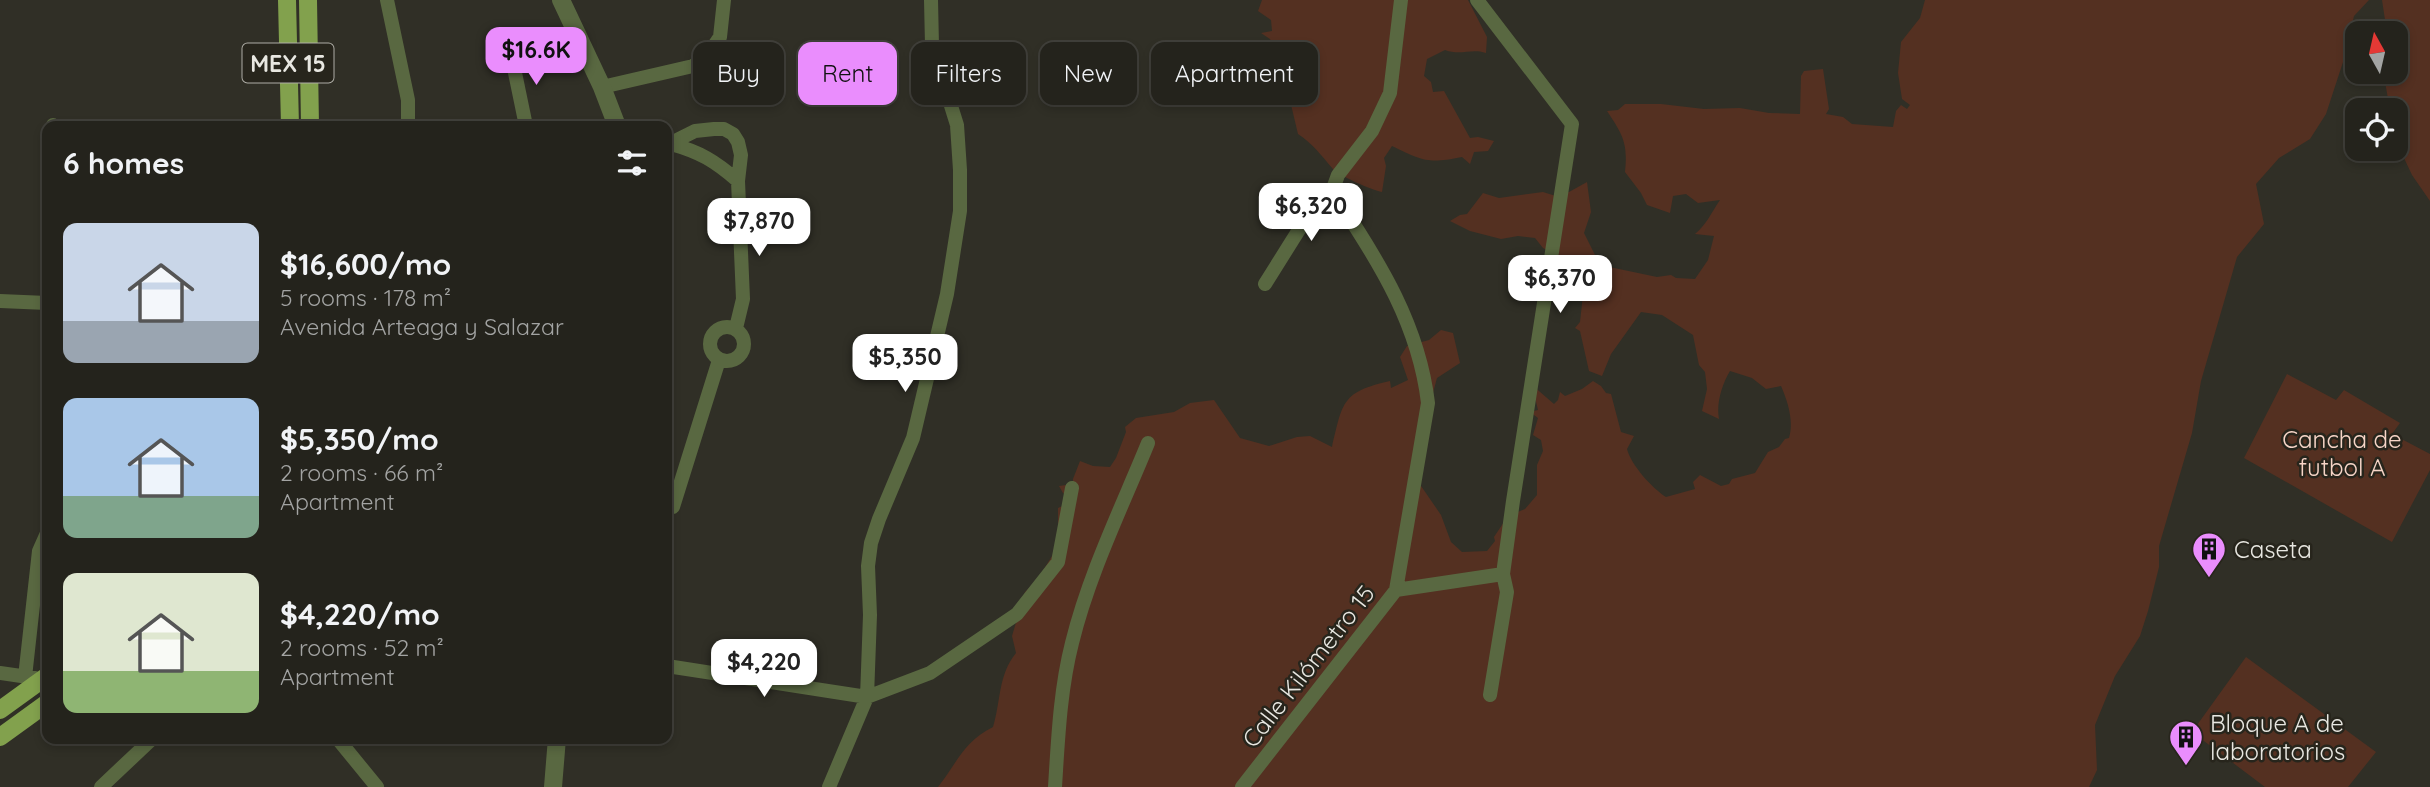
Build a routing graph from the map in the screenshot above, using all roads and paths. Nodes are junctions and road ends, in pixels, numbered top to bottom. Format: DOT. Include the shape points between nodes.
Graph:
graph roads {
  1 [pos="287,0"];
  2 [pos="308,0"];
  3 [pos="387,0"];
  4 [pos="561,0"];
  5 [pos="724,0"];
  6 [pos="930,0"];
  7 [pos="1401,0"];
  8 [pos="1477,0"];
  9 [pos="508,39"];
  10 [pos="602,87"];
  11 [pos="290,121"];
  12 [pos="310,121"];
  13 [pos="408,121"];
  14 [pos="525,121"];
  15 [pos="615,121"];
  16 [pos="672,142"];
  17 [pos="672,145"];
  18 [pos="738,181"];
  19 [pos="1334,186"];
  20 [pos="1265,284"];
  21 [pos="0,301"];
  22 [pos="42,303"];
  23 [pos="736,328"];
  24 [pos="719,360"];
  25 [pos="1148,443"];
  26 [pos="1072,488"];
  27 [pos="673,507"];
  28 [pos="42,544"];
  29 [pos="1503,574"];
  30 [pos="1396,590"];
  31 [pos="672,667"];
  32 [pos="0,673"];
  33 [pos="38,677"];
  34 [pos="1490,695"];
  35 [pos="867,697"];
  36 [pos="42,707"];
  37 [pos="0,710"];
  38 [pos="0,737"];
  39 [pos="147,744"];
  40 [pos="342,744"];
  41 [pos="557,744"];
  42 [pos="101,787"];
  43 [pos="377,787"];
  44 [pos="553,787"];
  45 [pos="829,787"];
  46 [pos="1055,787"];
  47 [pos="1242,787"];
  1 -- 11 [label="main road, MEX 15"];
  2 -- 12 [label="main road, MEX 15"];
  3 -- 13 [label="street" via="408,100"];
  4 -- 10 [label="street"];
  5 -- 10 [label="street" via="720,37 694,66"];
  6 -- 35 [label="street" via="932,45 957,125 960,211 947,294 913,438 871,543"];
  7 -- 19 [label="street" via="1390,93 1372,131"];
  8 -- 29 [label="street" via="1572,124"];
  9 -- 14 [label="street"];
  10 -- 15 [label="street"];
  16 -- 18 [label="street" via="714,128 733,134 741,155"];
  17 -- 18 [label="street" via="697,151"];
  18 -- 23 [label="street" via="743,299"];
  19 -- 20 [label="street" via="1307,217"];
  19 -- 30 [label="street" via="1338,200 1390,282 1426,382 1429,403"];
  21 -- 22 [label="street"];
  23 -- 24 [label="street" via="745,343 743,352 737,359"];
  23 -- 24 [label="street" via="727,326 712,336 712,353"];
  24 -- 27 [label="street"];
  25 -- 46 [label="street" via="1090,583 1071,645"];
  26 -- 35 [label="street" via="1058,562 1017,614 930,673"];
  28 -- 33 [label="street"];
  29 -- 30 [label="street, Calle Kilómetro 15"];
  29 -- 34 [label="street" via="1507,592"];
  30 -- 47 [label="street, Calle Kilómetro 15"];
  31 -- 35 [label="street"];
  32 -- 33 [label="street"];
  33 -- 37 [label="main road"];
  35 -- 45 [label="street"];
  36 -- 38 [label="main road"];
  39 -- 42 [label="street"];
  40 -- 43 [label="street"];
  41 -- 44 [label="street"];
}
